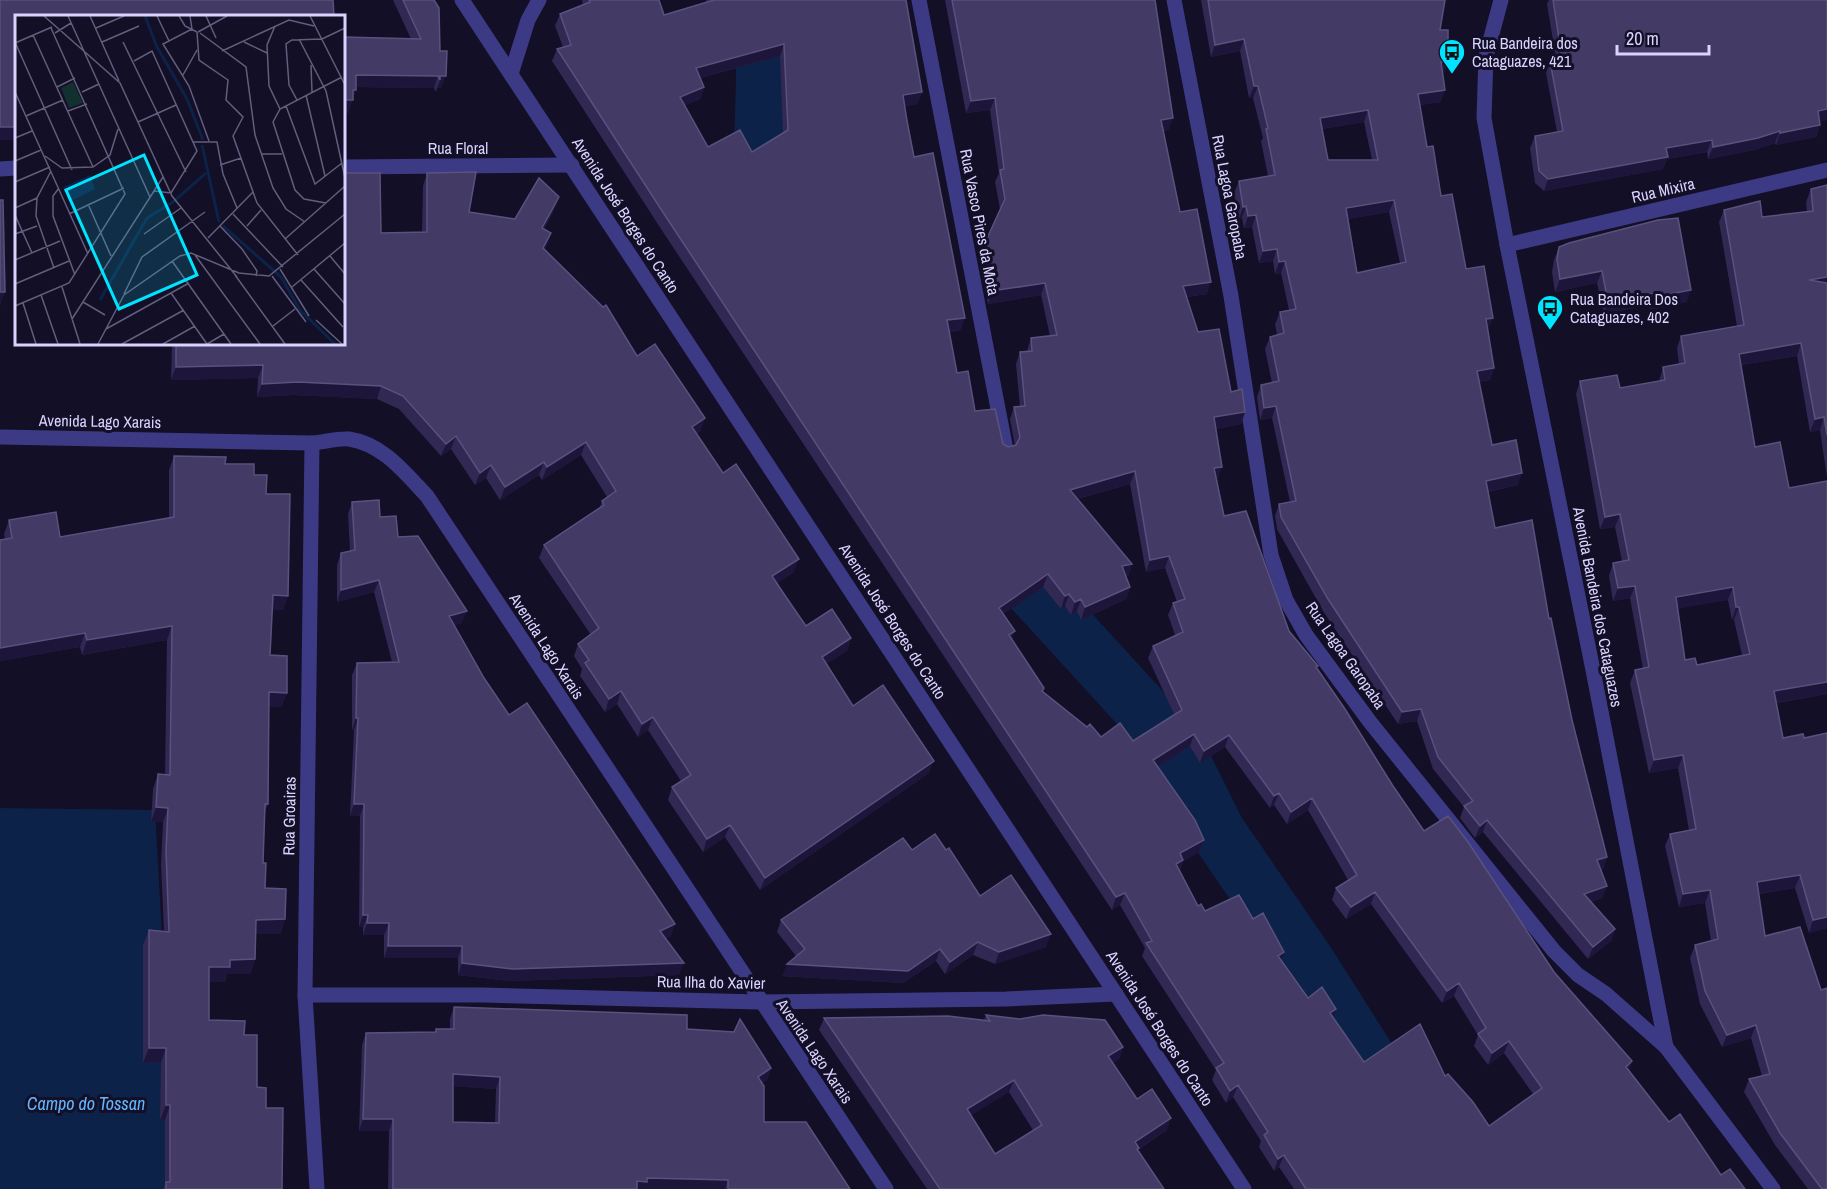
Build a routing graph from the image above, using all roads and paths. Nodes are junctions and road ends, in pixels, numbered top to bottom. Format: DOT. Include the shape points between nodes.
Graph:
graph roads {
  1 [pos="462,0"];
  2 [pos="538,0"];
  3 [pos="919,0"];
  4 [pos="1174,0"];
  5 [pos="1501,0"];
  6 [pos="511,74"];
  7 [pos="572,165"];
  8 [pos="345,167"];
  9 [pos="15,168"];
  10 [pos="0,169"];
  11 [pos="1827,170"];
  12 [pos="1507,245"];
  13 [pos="0,437"];
  14 [pos="312,443"];
  15 [pos="1006,450"];
  16 [pos="1116,994"];
  17 [pos="305,995"];
  18 [pos="760,1002"];
  19 [pos="1666,1047"];
  20 [pos="317,1189"];
  21 [pos="886,1189"];
  22 [pos="1244,1189"];
  23 [pos="1773,1189"];
  1 -- 6 [label="street, Avenida José Borges do Canto"];
  2 -- 6 [label="street"];
  3 -- 15 [label="street, Rua Vasco Pires da Mota"];
  4 -- 19 [label="street, Rua Lagoa Garopaba" via="1231,296 1271,555 1286,600 1306,635 1371,722 1554,951"];
  5 -- 12 [label="street, Avenida Bandeira dos Cataguazes" via="1486,56 1484,118"];
  6 -- 7 [label="street, Avenida José Borges do Canto"];
  7 -- 8 [label="street, Rua Floral"];
  7 -- 16 [label="street, Avenida José Borges do Canto"];
  9 -- 10 [label="street"];
  11 -- 12 [label="street, Rua Mixira"];
  12 -- 19 [label="street, Avenida Bandeira dos Cataguazes"];
  13 -- 14 [label="street, Avenida Lago Xarais"];
  14 -- 17 [label="street, Rua Groairas"];
  14 -- 18 [label="street, Avenida Lago Xarais" via="347,439 365,443 393,460 427,496"];
  16 -- 18 [label="street, Rua Ilha do Xavier"];
  16 -- 22 [label="street, Avenida José Borges do Canto"];
  17 -- 18 [label="street, Rua Ilha do Xavier"];
  17 -- 20 [label="street, Rua Groairas"];
  18 -- 21 [label="street, Avenida Lago Xarais"];
  19 -- 23 [label="street, Avenida Bandeira dos Cataguazes"];
}
